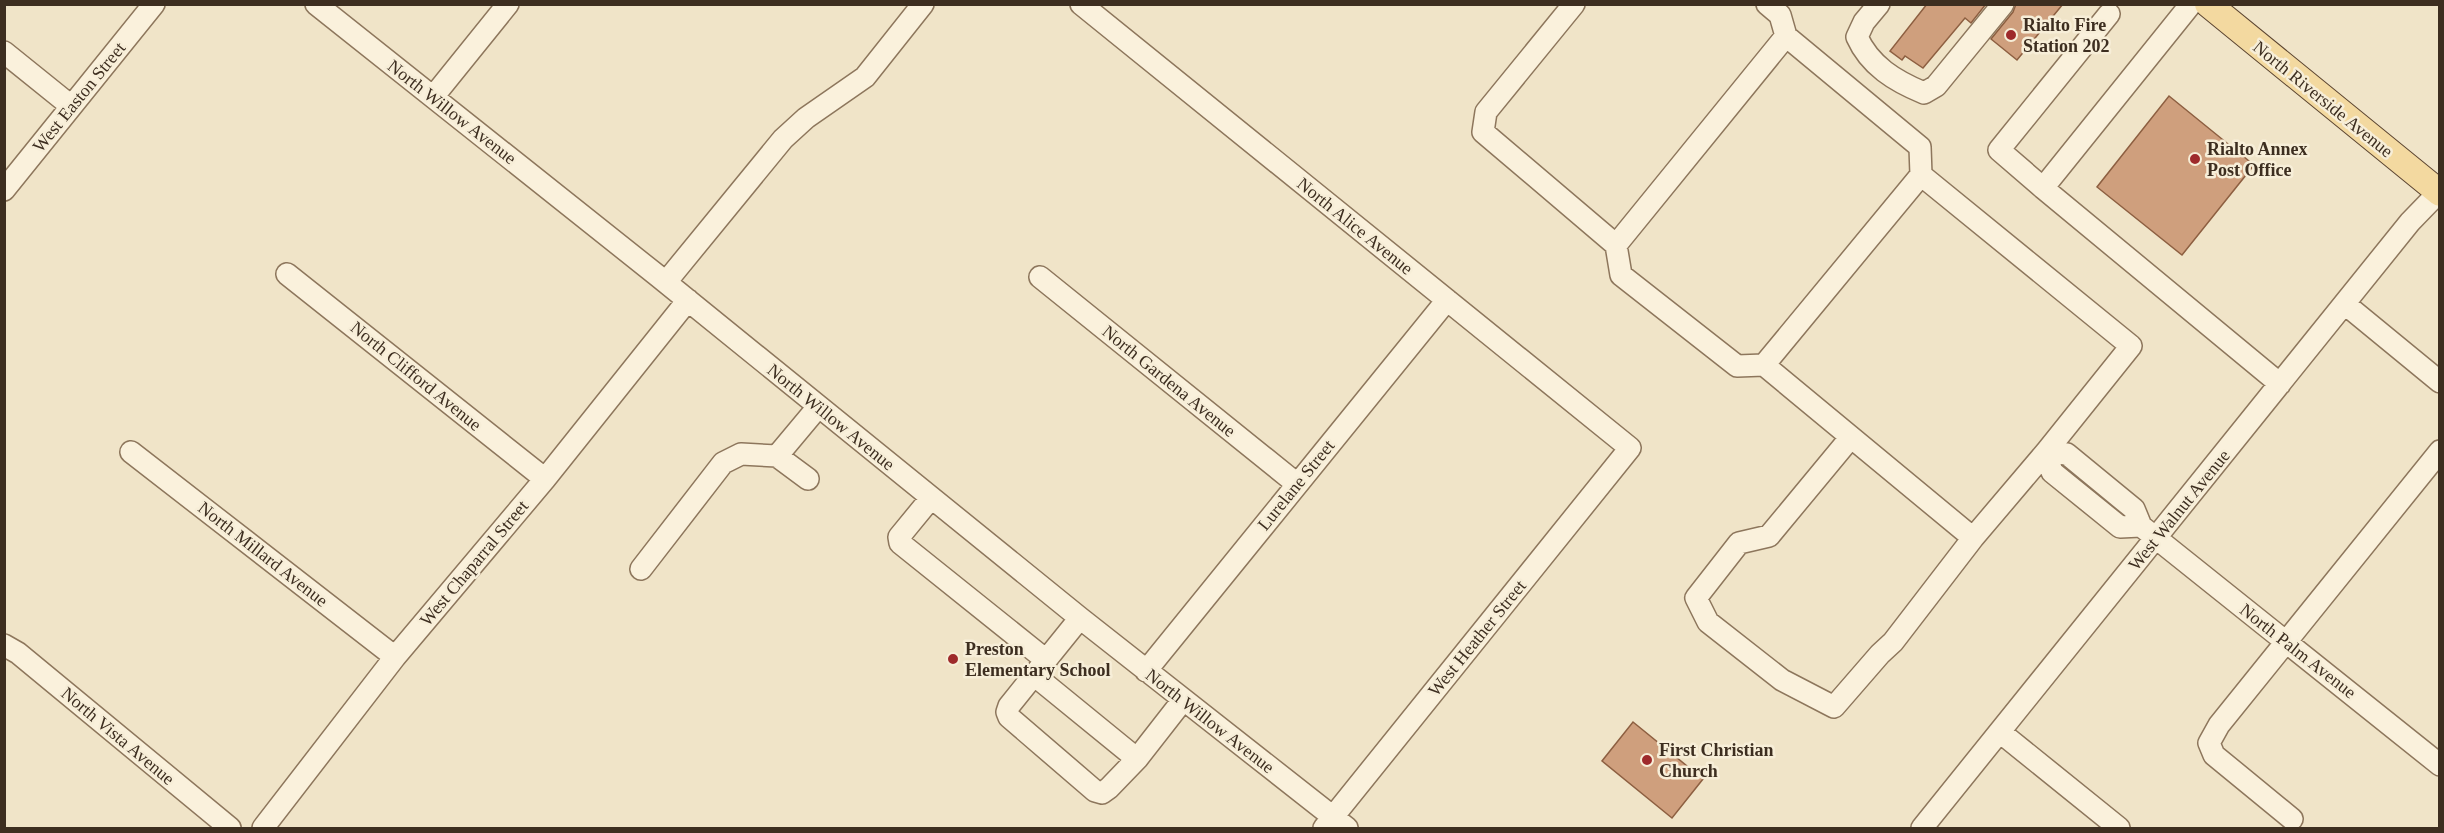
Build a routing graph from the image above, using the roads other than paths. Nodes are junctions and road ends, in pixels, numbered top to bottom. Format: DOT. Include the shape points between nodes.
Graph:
graph roads {
  1 [pos="154,4"];
  2 [pos="316,4"];
  3 [pos="508,4"];
  4 [pos="923,4"];
  5 [pos="1081,4"];
  6 [pos="1574,4"];
  7 [pos="1767,4"];
  8 [pos="1879,4"];
  9 [pos="2003,4"];
  10 [pos="2191,4"];
  11 [pos="2208,4"];
  12 [pos="2109,14"];
  13 [pos="1786,36"];
  14 [pos="4,52"];
  15 [pos="433,97"];
  16 [pos="71,106"];
  17 [pos="1922,176"];
  18 [pos="2043,188"];
  19 [pos="4,190"];
  20 [pos="2439,192"];
  21 [pos="1616,245"];
  22 [pos="287,274"];
  23 [pos="1041,277"];
  24 [pos="666,282"];
  25 [pos="688,300"];
  26 [pos="1446,300"];
  27 [pos="2345,304"];
  28 [pos="1764,365"];
  29 [pos="2439,382"];
  30 [pos="2280,384"];
  31 [pos="818,407"];
  32 [pos="1851,437"];
  33 [pos="1630,448"];
  34 [pos="2439,451"];
  35 [pos="131,452"];
  36 [pos="2046,452"];
  37 [pos="777,456"];
  38 [pos="545,479"];
  39 [pos="808,479"];
  40 [pos="1297,484"];
  41 [pos="931,498"];
  42 [pos="2149,532"];
  43 [pos="1973,538"];
  44 [pos="641,569"];
  45 [pos="1080,618"];
  46 [pos="2287,642"];
  47 [pos="4,645"];
  48 [pos="395,657"];
  49 [pos="1040,667"];
  50 [pos="1146,671"];
  51 [pos="1183,700"];
  52 [pos="2000,732"];
  53 [pos="1137,759"];
  54 [pos="2439,765"];
  55 [pos="2292,819"];
  56 [pos="1335,825"];
  57 [pos="2115,827"];
  58 [pos="230,828"];
  59 [pos="263,828"];
  60 [pos="1922,828"];
  1 -- 16 [label="street, West Easton Street"];
  2 -- 15 [label="street, North Willow Avenue"];
  3 -- 15 [label="street"];
  4 -- 24 [label="street" via="865,77 783,139"];
  5 -- 26 [label="street, North Alice Avenue"];
  6 -- 21 [label="street" via="1486,112 1483,132"];
  7 -- 13 [label="street" via="1780,15"];
  8 -- 9 [label="street" via="1857,37 1864,53 1904,84 1924,93 1936,86"];
  10 -- 18 [label="street"];
  11 -- 20 [label="main road, North Riverside Avenue"];
  12 -- 18 [label="street" via="1999,150"];
  13 -- 17 [label="street" via="1920,147"];
  13 -- 21 [label="street"];
  14 -- 16 [label="street"];
  15 -- 24 [label="street, North Willow Avenue"];
  16 -- 19 [label="street, West Easton Street"];
  17 -- 28 [label="street"];
  17 -- 36 [label="street" via="2131,346"];
  18 -- 30 [label="street"];
  20 -- 27 [label="street, West Walnut Avenue"];
  21 -- 28 [label="street" via="1621,275 1737,366"];
  22 -- 38 [label="street, North Clifford Avenue"];
  23 -- 40 [label="street, North Gardena Avenue"];
  24 -- 25 [label="street, North Willow Avenue"];
  25 -- 31 [label="street, North Willow Avenue"];
  25 -- 38 [label="street, West Chaparral Street"];
  26 -- 33 [label="street, North Alice Avenue"];
  26 -- 40 [label="street, Lurelane Street"];
  27 -- 29 [label="street"];
  27 -- 30 [label="street, West Walnut Avenue"];
  28 -- 32 [label="street"];
  30 -- 42 [label="street, West Walnut Avenue"];
  31 -- 37 [label="street"];
  31 -- 41 [label="street, North Willow Avenue"];
  32 -- 43 [label="street"];
  32 -- 43 [label="street" via="1769,536 1739,543 1696,598 1708,622 1782,680 1834,707 1893,642"];
  33 -- 56 [label="street, West Heather Street"];
  34 -- 46 [label="street"];
  35 -- 48 [label="street, North Millard Avenue"];
  36 -- 42 [label="street, North Palm Avenue" via="2067,454 2134,509"];
  36 -- 43 [label="street"];
  37 -- 39 [label="street"];
  37 -- 44 [label="street" via="741,454 723,463"];
  38 -- 48 [label="street, West Chaparral Street"];
  40 -- 50 [label="street, Lurelane Street"];
  41 -- 45 [label="street, North Willow Avenue"];
  41 -- 49 [label="street" via="899,537 903,547"];
  42 -- 46 [label="street, North Palm Avenue"];
  42 -- 52 [label="street, West Walnut Avenue"];
  45 -- 49 [label="street"];
  45 -- 50 [label="street, North Willow Avenue"];
  46 -- 54 [label="street, North Palm Avenue"];
  46 -- 55 [label="street" via="2219,725 2210,743 2214,755"];
  47 -- 58 [label="street, North Vista Avenue"];
  48 -- 59 [label="street, West Chaparral Street"];
  49 -- 53 [label="street"];
  49 -- 53 [label="street" via="1009,706 1009,717 1095,791 1102,793 1109,788"];
  50 -- 51 [label="street, North Willow Avenue"];
  51 -- 53 [label="street"];
  51 -- 56 [label="street, North Willow Avenue"];
  52 -- 57 [label="street"];
  52 -- 60 [label="street, West Walnut Avenue"];
}
